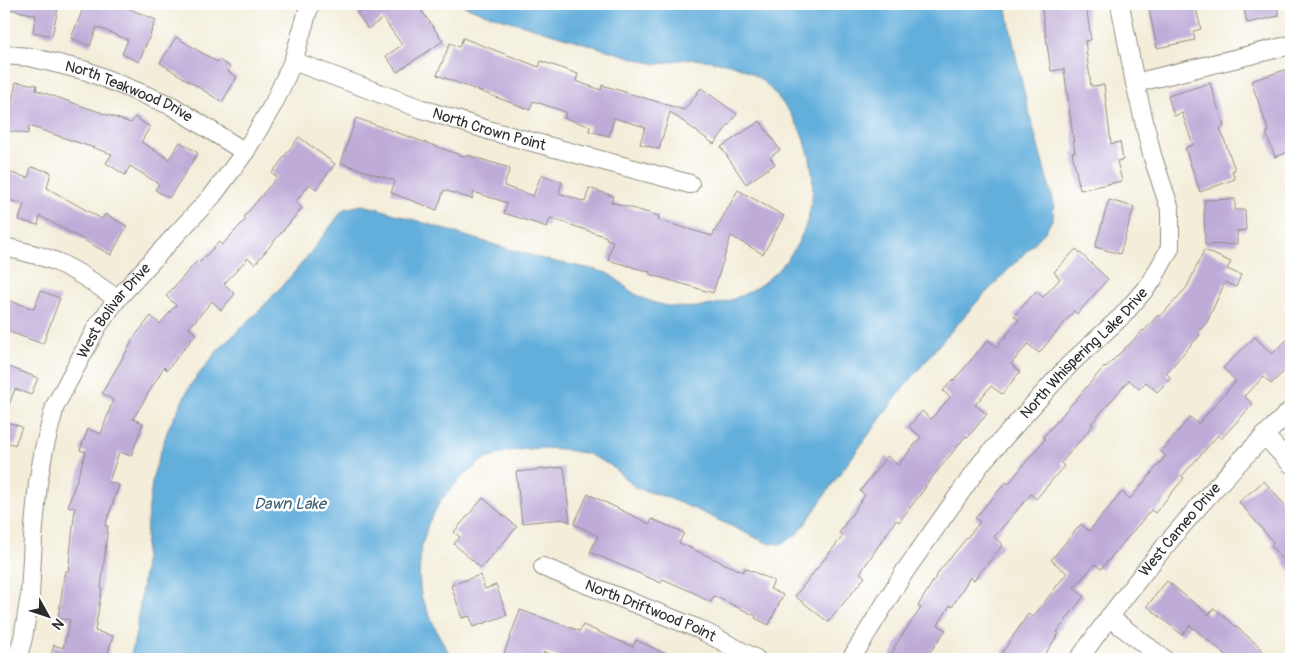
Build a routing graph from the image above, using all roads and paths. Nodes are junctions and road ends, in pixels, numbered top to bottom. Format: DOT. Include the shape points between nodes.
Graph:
graph roads {
  1 [pos="310,4"];
  2 [pos="1120,4"];
  3 [pos="1291,45"];
  4 [pos="4,55"];
  5 [pos="293,61"];
  6 [pos="1135,83"];
  7 [pos="245,152"];
  8 [pos="690,184"];
  9 [pos="4,247"];
  10 [pos="118,299"];
  11 [pos="1291,410"];
  12 [pos="1264,436"];
  13 [pos="1291,464"];
  14 [pos="543,567"];
  15 [pos="1109,617"];
  16 [pos="17,659"];
  17 [pos="756,659"];
  18 [pos="851,659"];
  19 [pos="1079,659"];
  20 [pos="1164,659"];
  1 -- 5 [label="street, West Bolivar Drive"];
  2 -- 6 [label="street, North Whispering Lake Drive"];
  3 -- 6 [label="street"];
  4 -- 7 [label="street, North Teakwood Drive" via="30,57 87,71 172,106"];
  5 -- 7 [label="street, West Bolivar Drive" via="274,103"];
  5 -- 8 [label="street, North Crown Point" via="491,131"];
  6 -- 18 [label="street, North Whispering Lake Drive" via="1152,155 1170,209 1170,248 1152,281 1123,315 1069,365 982,462 904,570"];
  7 -- 10 [label="street, West Bolivar Drive" via="213,195"];
  9 -- 10 [label="street" via="56,262"];
  10 -- 16 [label="street, West Bolivar Drive" via="97,327 55,406 44,449 30,595 24,638"];
  11 -- 12 [label="street, West Cameo Drive"];
  12 -- 13 [label="street"];
  12 -- 15 [label="street, West Cameo Drive" via="1210,493"];
  14 -- 17 [label="street, North Driftwood Point" via="699,629"];
  15 -- 19 [label="street, West Cameo Drive"];
  15 -- 20 [label="street"];
}
